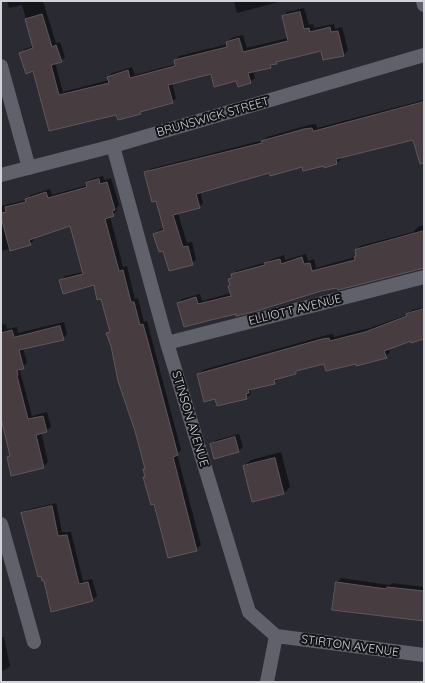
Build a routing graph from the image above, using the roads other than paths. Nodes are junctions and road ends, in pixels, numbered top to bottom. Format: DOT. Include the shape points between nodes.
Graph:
graph roads {
  1 [pos="424,55"];
  2 [pos="1,66"];
  3 [pos="113,146"];
  4 [pos="30,168"];
  5 [pos="1,175"];
  6 [pos="424,277"];
  7 [pos="167,342"];
  8 [pos="1,524"];
  9 [pos="276,636"];
  10 [pos="34,642"];
  11 [pos="424,655"];
  12 [pos="267,682"];
  1 -- 3 [label="street, BRUNSWICK STREET"];
  2 -- 4 [label="street"];
  3 -- 4 [label="street, BRUNSWICK STREET"];
  3 -- 7 [label="street, STINSON AVENUE"];
  4 -- 5 [label="street, BRUNSWICK STREET"];
  6 -- 7 [label="street, ELLIOTT AVENUE"];
  7 -- 9 [label="street, STINSON AVENUE" via="248,612"];
  8 -- 10 [label="street"];
  9 -- 11 [label="street, STIRTON AVENUE"];
  9 -- 12 [label="street"];
}
